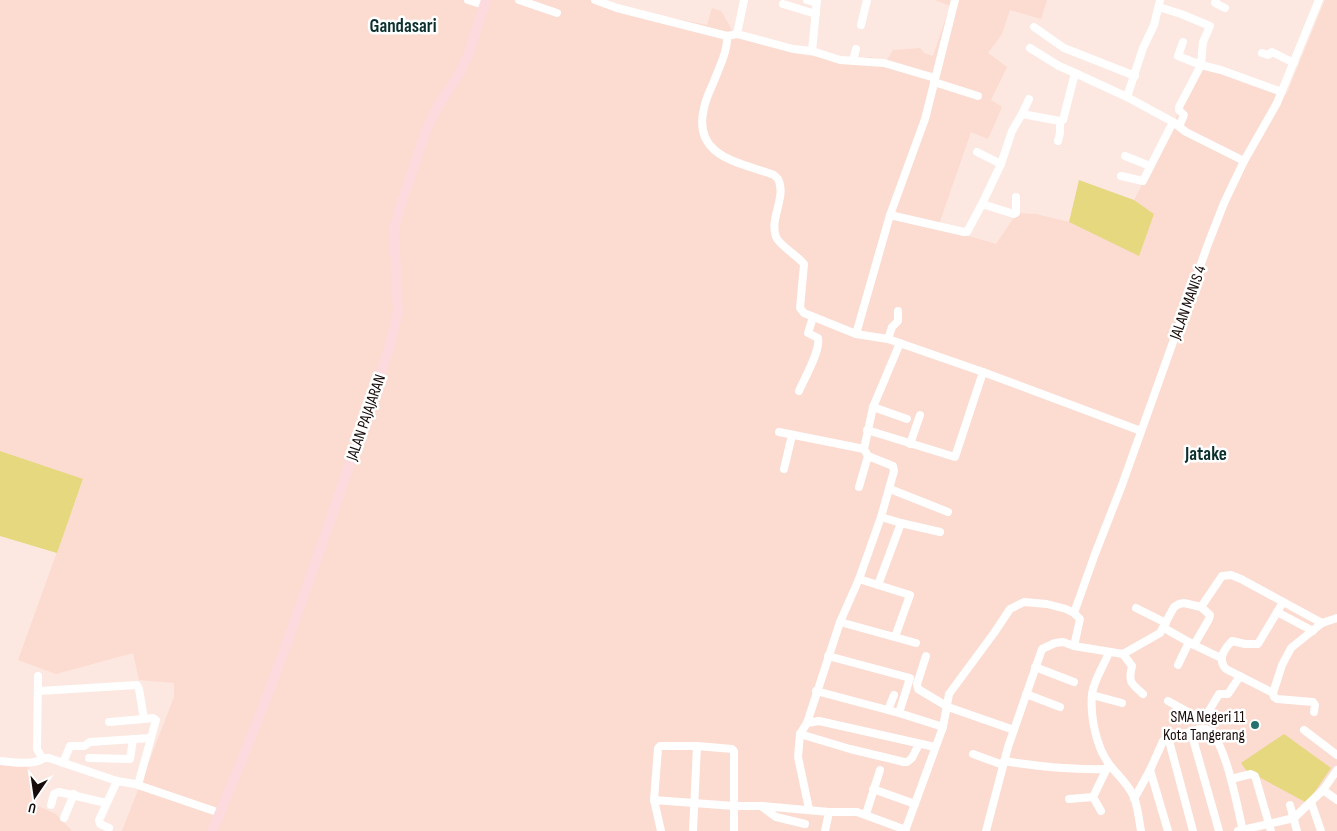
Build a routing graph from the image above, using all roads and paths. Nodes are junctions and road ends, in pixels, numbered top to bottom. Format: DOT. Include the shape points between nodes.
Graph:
graph roads {
  1 [pos="468,0"];
  2 [pos="519,0"];
  3 [pos="595,0"];
  4 [pos="744,0"];
  5 [pos="806,0"];
  6 [pos="867,0"];
  7 [pos="955,0"];
  8 [pos="1216,0"];
  9 [pos="1319,0"];
  10 [pos="608,2"];
  11 [pos="817,2"];
  12 [pos="485,3"];
  13 [pos="1159,3"];
  14 [pos="783,4"];
  15 [pos="1225,8"];
  16 [pos="557,13"];
  17 [pos="816,14"];
  18 [pos="861,25"];
  19 [pos="1034,27"];
  20 [pos="737,34"];
  21 [pos="727,36"];
  22 [pos="1183,42"];
  23 [pos="1030,48"];
  24 [pos="856,49"];
  25 [pos="812,51"];
  26 [pos="1262,53"];
  27 [pos="853,60"];
  28 [pos="1290,61"];
  29 [pos="1201,65"];
  30 [pos="1075,73"];
  31 [pos="1135,76"];
  32 [pos="934,80"];
  33 [pos="1282,92"];
  34 [pos="978,96"];
  35 [pos="1127,97"];
  36 [pos="1028,99"];
  37 [pos="1022,114"];
  38 [pos="1060,122"];
  39 [pos="1176,124"];
  40 [pos="1058,141"];
  41 [pos="977,152"];
  42 [pos="1125,156"];
  43 [pos="1244,161"];
  44 [pos="1002,164"];
  45 [pos="1150,166"];
  46 [pos="1121,176"];
  47 [pos="1016,197"];
  48 [pos="982,204"];
  49 [pos="890,215"];
  50 [pos="898,311"];
  51 [pos="813,317"];
  52 [pos="856,334"];
  53 [pos="888,339"];
  54 [pos="900,343"];
  55 [pos="983,372"];
  56 [pos="799,391"];
  57 [pos="873,407"];
  58 [pos="920,415"];
  59 [pos="906,419"];
  60 [pos="867,430"];
  61 [pos="1141,431"];
  62 [pos="779,432"];
  63 [pos="792,435"];
  64 [pos="910,444"];
  65 [pos="866,453"];
  66 [pos="784,469"];
  67 [pos="859,487"];
  68 [pos="890,489"];
  69 [pos="948,512"];
  70 [pos="881,517"];
  71 [pos="901,523"];
  72 [pos="940,532"];
  73 [pos="859,579"];
  74 [pos="878,585"];
  75 [pos="1283,602"];
  76 [pos="1202,607"];
  77 [pos="1136,608"];
  78 [pos="1277,612"];
  79 [pos="1074,613"];
  80 [pos="1337,618"];
  81 [pos="840,622"];
  82 [pos="1322,623"];
  83 [pos="1165,625"];
  84 [pos="1313,631"];
  85 [pos="895,637"];
  86 [pos="916,643"];
  87 [pos="1191,643"];
  88 [pos="1074,646"];
  89 [pos="1109,652"];
  90 [pos="1123,654"];
  91 [pos="828,656"];
  92 [pos="926,656"];
  93 [pos="1221,658"];
  94 [pos="1178,665"];
  95 [pos="1035,667"];
  96 [pos="38,676"];
  97 [pos="1240,676"];
  98 [pos="1074,682"];
  99 [pos="39,691"];
  100 [pos="816,691"];
  101 [pos="1273,692"];
  102 [pos="1026,694"];
  103 [pos="1142,694"];
  104 [pos="894,695"];
  105 [pos="1092,695"];
  106 [pos="1168,701"];
  107 [pos="1122,703"];
  108 [pos="950,707"];
  109 [pos="1060,707"];
  110 [pos="888,710"];
  111 [pos="1314,712"];
  112 [pos="899,713"];
  113 [pos="144,719"];
  114 [pos="109,722"];
  115 [pos="806,723"];
  116 [pos="943,727"];
  117 [pos="1014,730"];
  118 [pos="1304,730"];
  119 [pos="1191,733"];
  120 [pos="800,734"];
  121 [pos="1168,737"];
  122 [pos="150,738"];
  123 [pos="133,739"];
  124 [pos="919,744"];
  125 [pos="697,746"];
  126 [pos="935,747"];
  127 [pos="973,754"];
  128 [pos="1337,755"];
  129 [pos="42,758"];
  130 [pos="89,758"];
  131 [pos="0,761"];
  132 [pos="63,763"];
  133 [pos="1004,763"];
  134 [pos="1108,766"];
  135 [pos="880,770"];
  136 [pos="1150,770"];
  137 [pos="1337,770"];
  138 [pos="1231,779"];
  139 [pos="117,781"];
  140 [pos="138,785"];
  141 [pos="873,789"];
  142 [pos="1323,790"];
  143 [pos="74,794"];
  144 [pos="1093,798"];
  145 [pos="1069,799"];
  146 [pos="1134,799"];
  147 [pos="654,800"];
  148 [pos="1337,800"];
  149 [pos="695,802"];
  150 [pos="1311,802"];
  151 [pos="106,803"];
  152 [pos="915,804"];
  153 [pos="51,805"];
  154 [pos="1290,805"];
  155 [pos="734,806"];
  156 [pos="760,806"];
  157 [pos="809,810"];
  158 [pos="1101,811"];
  159 [pos="829,812"];
  160 [pos="220,813"];
  161 [pos="866,814"];
  162 [pos="64,818"];
  163 [pos="1294,818"];
  164 [pos="805,824"];
  165 [pos="1270,827"];
  166 [pos="108,828"];
  167 [pos="905,830"];
  168 [pos="212,831"];
  169 [pos="661,831"];
  170 [pos="693,831"];
  171 [pos="734,831"];
  172 [pos="825,831"];
  173 [pos="986,831"];
  174 [pos="1141,831"];
  175 [pos="1168,831"];
  176 [pos="1193,831"];
  177 [pos="1219,831"];
  178 [pos="1241,831"];
  179 [pos="1297,831"];
  180 [pos="1321,831"];
  1 -- 12 [label="street"];
  2 -- 16 [label="street"];
  3 -- 10 [label="street"];
  4 -- 20 [label="street"];
  5 -- 11 [label="street"];
  6 -- 18 [label="street"];
  7 -- 32 [label="street"];
  8 -- 15 [label="street" via="1215,3"];
  9 -- 28 [label="street, JALAN MANIS 4"];
  10 -- 21 [label="street"];
  11 -- 17 [label="street"];
  12 -- 160 [label="main road, JALAN PAJAJARAN" via="465,63 427,128 400,207 394,228 398,312 395,327 268,694"];
  13 -- 29 [label="street" via="1209,25 1203,42"];
  13 -- 31 [label="street"];
  14 -- 17 [label="street"];
  17 -- 25 [label="street"];
  19 -- 31 [label="street" via="1064,48"];
  20 -- 21 [label="street"];
  20 -- 25 [label="street"];
  21 -- 51 [label="street" via="724,57 703,108 705,139 720,155 778,178 776,237 804,264 800,308"];
  22 -- 29 [label="street" via="1178,55"];
  23 -- 30 [label="street"];
  24 -- 27 [label="street"];
  25 -- 27 [label="street" via="840,60"];
  26 -- 28 [label="street" via="1268,55 1272,52"];
  27 -- 32 [label="street" via="884,63"];
  28 -- 33 [label="street, JALAN MANIS 4"];
  29 -- 33 [label="street"];
  29 -- 39 [label="street" via="1179,107 1184,115"];
  30 -- 35 [label="street"];
  30 -- 38 [label="street" via="1064,118"];
  31 -- 35 [label="street"];
  32 -- 34 [label="street"];
  32 -- 49 [label="street" via="925,119"];
  33 -- 43 [label="street, JALAN MANIS 4"];
  35 -- 39 [label="street"];
  36 -- 37 [label="street"];
  37 -- 38 [label="street"];
  37 -- 44 [label="street" via="1012,131"];
  38 -- 40 [label="street"];
  39 -- 43 [label="street"];
  39 -- 45 [label="street"];
  41 -- 44 [label="street"];
  42 -- 45 [label="street"];
  43 -- 61 [label="street, JALAN MANIS 4" via="1208,244"];
  44 -- 48 [label="street"];
  45 -- 46 [label="street" via="1141,182"];
  47 -- 48 [label="street" via="1014,214"];
  48 -- 49 [label="street" via="967,232"];
  49 -- 52 [label="street"];
  50 -- 53 [label="street" via="898,321 892,326"];
  51 -- 52 [label="street"];
  51 -- 56 [label="street" via="808,333 819,341 816,358"];
  52 -- 53 [label="street"];
  53 -- 54 [label="street"];
  54 -- 55 [label="street"];
  54 -- 57 [label="street"];
  55 -- 61 [label="street"];
  55 -- 64 [label="street" via="955,457"];
  57 -- 59 [label="street"];
  57 -- 60 [label="street"];
  58 -- 64 [label="street"];
  60 -- 64 [label="street"];
  60 -- 65 [label="street"];
  61 -- 79 [label="street, JALAN MANIS 4"];
  62 -- 63 [label="street"];
  63 -- 65 [label="street"];
  63 -- 66 [label="street"];
  65 -- 67 [label="street"];
  65 -- 68 [label="street" via="893,466"];
  68 -- 69 [label="street"];
  68 -- 70 [label="street"];
  70 -- 71 [label="street"];
  70 -- 73 [label="street"];
  71 -- 72 [label="street"];
  71 -- 74 [label="street"];
  73 -- 74 [label="street"];
  73 -- 81 [label="street"];
  74 -- 85 [label="street" via="910,595"];
  75 -- 76 [label="street" via="1241,579 1226,575 1218,580"];
  75 -- 78 [label="street"];
  75 -- 82 [label="street"];
  76 -- 83 [label="street" via="1178,604"];
  76 -- 87 [label="street" via="1210,615 1209,619"];
  77 -- 83 [label="street"];
  78 -- 84 [label="street"];
  78 -- 93 [label="street" via="1258,644 1232,641"];
  79 -- 88 [label="street" via="1080,619"];
  79 -- 108 [label="street" via="1047,604 1024,602 1013,606 949,694"];
  80 -- 82 [label="street"];
  81 -- 85 [label="street"];
  81 -- 91 [label="street"];
  82 -- 84 [label="street"];
  83 -- 87 [label="street"];
  83 -- 90 [label="street" via="1160,633"];
  84 -- 101 [label="street" via="1289,652"];
  85 -- 86 [label="street"];
  87 -- 93 [label="street"];
  87 -- 94 [label="street"];
  88 -- 89 [label="street"];
  88 -- 95 [label="street" via="1058,642 1044,647"];
  89 -- 90 [label="street"];
  89 -- 105 [label="street"];
  90 -- 103 [label="street" via="1132,666 1129,680"];
  91 -- 100 [label="street"];
  91 -- 112 [label="street" via="910,678"];
  92 -- 108 [label="street" via="917,686"];
  93 -- 97 [label="street" via="1226,670"];
  95 -- 98 [label="street"];
  95 -- 102 [label="street"];
  96 -- 99 [label="street"];
  97 -- 101 [label="street"];
  97 -- 106 [label="street" via="1228,694 1219,694 1204,719"];
  99 -- 113 [label="street" via="136,684"];
  99 -- 129 [label="street" via="37,749"];
  100 -- 110 [label="street"];
  100 -- 115 [label="street"];
  101 -- 111 [label="street" via="1277,699 1313,702"];
  102 -- 109 [label="street"];
  102 -- 117 [label="street"];
  104 -- 110 [label="street"];
  105 -- 107 [label="street"];
  105 -- 134 [label="street" via="1098,744"];
  108 -- 116 [label="street"];
  108 -- 117 [label="street"];
  110 -- 112 [label="street"];
  112 -- 116 [label="street"];
  113 -- 114 [label="street"];
  113 -- 122 [label="street" via="156,720"];
  115 -- 120 [label="street"];
  115 -- 124 [label="street" via="819,721"];
  116 -- 126 [label="street"];
  117 -- 133 [label="street"];
  118 -- 128 [label="street"];
  119 -- 121 [label="street"];
  119 -- 138 [label="street" via="1207,729 1218,740"];
  119 -- 177 [label="street"];
  120 -- 124 [label="street" via="904,762 912,758"];
  120 -- 157 [label="street" via="798,757"];
  121 -- 136 [label="street"];
  121 -- 176 [label="street"];
  122 -- 123 [label="street"];
  122 -- 140 [label="street"];
  123 -- 130 [label="street" via="130,759"];
  123 -- 132 [label="street" via="70,746"];
  124 -- 126 [label="street"];
  125 -- 147 [label="street" via="658,748"];
  125 -- 149 [label="street"];
  125 -- 155 [label="street" via="734,751"];
  126 -- 152 [label="street"];
  127 -- 133 [label="street"];
  129 -- 131 [label="street" via="38,762"];
  129 -- 132 [label="street"];
  132 -- 139 [label="street"];
  133 -- 134 [label="street" via="1070,770"];
  133 -- 173 [label="street"];
  134 -- 144 [label="street"];
  134 -- 146 [label="street" via="1124,779"];
  135 -- 141 [label="street"];
  136 -- 146 [label="street"];
  136 -- 175 [label="street"];
  137 -- 142 [label="street"];
  138 -- 165 [label="street" via="1255,776"];
  138 -- 178 [label="street"];
  139 -- 140 [label="street"];
  139 -- 151 [label="street"];
  140 -- 160 [label="street"];
  141 -- 152 [label="street"];
  141 -- 161 [label="street"];
  142 -- 148 [label="street"];
  142 -- 150 [label="street"];
  143 -- 151 [label="street"];
  143 -- 153 [label="street" via="55,793"];
  143 -- 162 [label="street"];
  144 -- 145 [label="street"];
  144 -- 158 [label="street"];
  146 -- 174 [label="street"];
  147 -- 149 [label="street"];
  147 -- 169 [label="street"];
  149 -- 155 [label="street"];
  149 -- 170 [label="street"];
  150 -- 163 [label="street"];
  150 -- 180 [label="street"];
  151 -- 166 [label="street" via="99,822"];
  152 -- 167 [label="street"];
  154 -- 163 [label="street"];
  155 -- 156 [label="street"];
  155 -- 171 [label="street"];
  156 -- 157 [label="street"];
  156 -- 164 [label="street" via="776,817"];
  157 -- 159 [label="street"];
  159 -- 161 [label="street"];
  159 -- 172 [label="street"];
  160 -- 168 [label="main road, JALAN PAJAJARAN"];
  161 -- 167 [label="street"];
  163 -- 165 [label="street"];
  163 -- 179 [label="street"];
  165 -- 178 [label="street"];
}
